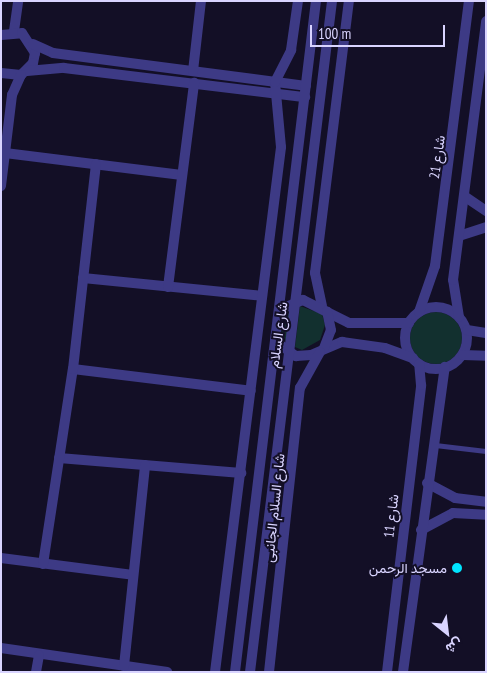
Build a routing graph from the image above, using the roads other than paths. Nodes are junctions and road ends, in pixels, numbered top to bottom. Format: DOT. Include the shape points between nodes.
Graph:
graph roads {
  1 [pos="18,1"];
  2 [pos="201,1"];
  3 [pos="298,1"];
  4 [pos="316,1"];
  5 [pos="332,1"];
  6 [pos="348,1"];
  7 [pos="469,1"];
  8 [pos="486,21"];
  9 [pos="6,33"];
  10 [pos="33,44"];
  11 [pos="462,63"];
  12 [pos="481,65"];
  13 [pos="193,71"];
  14 [pos="1,73"];
  15 [pos="24,73"];
  16 [pos="275,82"];
  17 [pos="194,83"];
  18 [pos="306,91"];
  19 [pos="273,93"];
  20 [pos="5,153"];
  21 [pos="96,164"];
  22 [pos="182,175"];
  23 [pos="1,186"];
  24 [pos="464,196"];
  25 [pos="486,211"];
  26 [pos="304,227"];
  27 [pos="486,227"];
  28 [pos="321,230"];
  29 [pos="459,236"];
  30 [pos="83,278"];
  31 [pos="168,286"];
  32 [pos="262,296"];
  33 [pos="296,301"];
  34 [pos="324,308"];
  35 [pos="279,310"];
  36 [pos="419,312"];
  37 [pos="459,316"];
  38 [pos="409,323"];
  39 [pos="467,330"];
  40 [pos="486,333"];
  41 [pos="275,341"];
  42 [pos="322,350"];
  43 [pos="289,353"];
  44 [pos="462,355"];
  45 [pos="486,356"];
  46 [pos="416,361"];
  47 [pos="445,367"];
  48 [pos="73,369"];
  49 [pos="251,391"];
  50 [pos="281,417"];
  51 [pos="295,418"];
  52 [pos="432,444"];
  53 [pos="486,451"];
  54 [pos="60,458"];
  55 [pos="145,465"];
  56 [pos="241,473"];
  57 [pos="427,483"];
  58 [pos="486,502"];
  59 [pos="486,515"];
  60 [pos="420,530"];
  61 [pos="1,558"];
  62 [pos="43,564"];
  63 [pos="133,575"];
  64 [pos="398,576"];
  65 [pos="414,578"];
  66 [pos="1,648"];
  67 [pos="39,655"];
  68 [pos="124,666"];
  69 [pos="36,672"];
  70 [pos="167,672"];
  71 [pos="216,672"];
  72 [pos="235,672"];
  73 [pos="250,672"];
  74 [pos="269,672"];
  75 [pos="387,672"];
  76 [pos="403,672"];
  1 -- 9 [label="street"];
  2 -- 13 [label="street"];
  3 -- 16 [label="street" via="291,50"];
  4 -- 18 [label="street, شارع السلام"];
  5 -- 26 [label="street, شارع السلام"];
  6 -- 28 [label="street"];
  7 -- 11 [label="street, شارع 21"];
  8 -- 12 [label="street"];
  9 -- 10 [label="street"];
  10 -- 13 [label="street" via="53,53"];
  10 -- 15 [label="street" via="33,63"];
  11 -- 12 [label="street"];
  11 -- 36 [label="street, شارع 21" via="435,266"];
  12 -- 24 [label="street"];
  13 -- 16 [label="street"];
  14 -- 15 [label="street"];
  15 -- 17 [label="street" via="64,68"];
  15 -- 20 [label="street" via="12,95"];
  16 -- 18 [label="street"];
  16 -- 19 [label="street"];
  17 -- 19 [label="street"];
  17 -- 22 [label="street"];
  18 -- 19 [label="street"];
  18 -- 35 [label="street, شارع السلام"];
  19 -- 32 [label="street" via="282,134"];
  20 -- 21 [label="street"];
  20 -- 23 [label="street"];
  21 -- 22 [label="street"];
  21 -- 30 [label="street"];
  22 -- 31 [label="street"];
  24 -- 25 [label="street"];
  24 -- 29 [label="street"];
  26 -- 28 [label="street"];
  26 -- 33 [label="street, شارع السلام"];
  27 -- 29 [label="street"];
  28 -- 34 [label="street" via="315,273"];
  29 -- 37 [label="street" via="453,280"];
  30 -- 31 [label="street"];
  30 -- 48 [label="street"];
  31 -- 32 [label="street"];
  32 -- 49 [label="street"];
  33 -- 34 [label="street"];
  33 -- 35 [label="street"];
  33 -- 43 [label="street, شارع السلام"];
  34 -- 38 [label="street" via="349,323"];
  34 -- 42 [label="street" via="331,330"];
  35 -- 41 [label="street, شارع السلام"];
  36 -- 37 [label="street" via="435,307"];
  36 -- 38 [label="street"];
  37 -- 39 [label="street"];
  38 -- 46 [label="street" via="406,345"];
  39 -- 40 [label="street"];
  39 -- 44 [label="street"];
  41 -- 43 [label="street"];
  41 -- 72 [label="street, شارع السلام"];
  42 -- 43 [label="street" via="304,357"];
  42 -- 46 [label="street" via="349,343"];
  42 -- 51 [label="street, شارع السلام الجانبى" via="303,377"];
  43 -- 50 [label="street, شارع السلام"];
  44 -- 45 [label="street"];
  44 -- 47 [label="street"];
  46 -- 47 [label="street"];
  46 -- 64 [label="street, شارع 11" via="421,385"];
  47 -- 52 [label="street"];
  48 -- 49 [label="street"];
  48 -- 54 [label="street"];
  49 -- 56 [label="street"];
  50 -- 51 [label="street"];
  50 -- 73 [label="street, شارع السلام"];
  51 -- 74 [label="street, شارع السلام الجانبى"];
  52 -- 53 [label="lane"];
  52 -- 57 [label="street"];
  54 -- 55 [label="street"];
  54 -- 62 [label="street"];
  55 -- 56 [label="street"];
  55 -- 63 [label="street"];
  56 -- 71 [label="street"];
  57 -- 58 [label="street" via="455,498"];
  57 -- 60 [label="street"];
  59 -- 60 [label="street" via="453,513"];
  60 -- 65 [label="street"];
  61 -- 62 [label="street"];
  62 -- 63 [label="street"];
  63 -- 68 [label="street"];
  64 -- 65 [label="street"];
  64 -- 75 [label="street, شارع 11"];
  65 -- 76 [label="street"];
  66 -- 67 [label="street"];
  67 -- 68 [label="street"];
  67 -- 69 [label="street"];
  68 -- 70 [label="street"];
}
